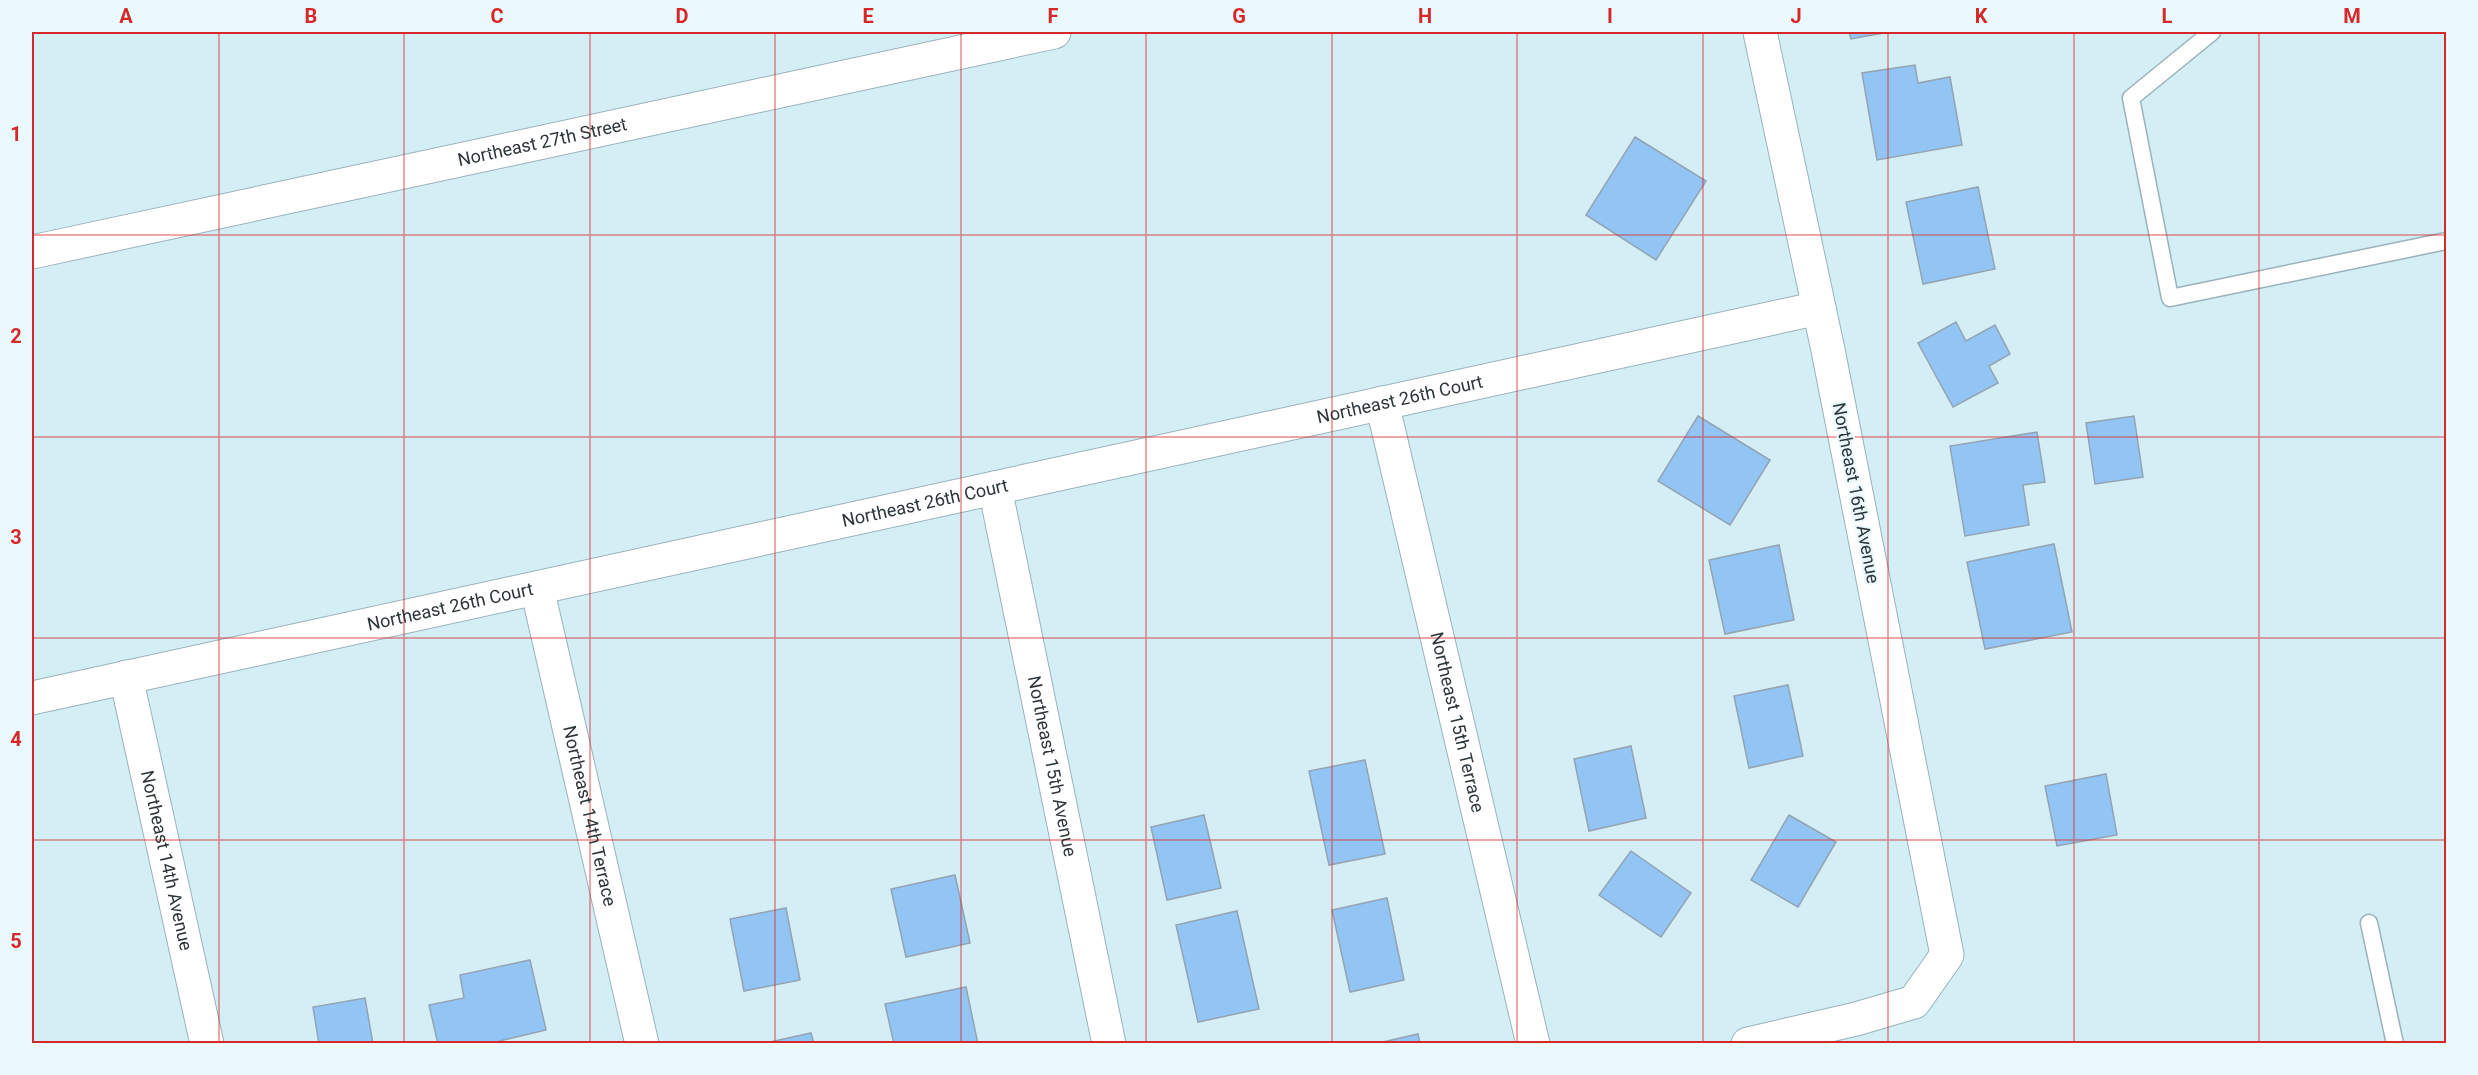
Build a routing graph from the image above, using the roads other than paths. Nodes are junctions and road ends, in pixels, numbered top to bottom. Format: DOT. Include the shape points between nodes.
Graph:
graph roads {
  1 [pos="1054,32"];
  2 [pos="1760,32"];
  3 [pos="2212,32"];
  4 [pos="2446,241"];
  5 [pos="32,252"];
  6 [pos="1819,308"];
  7 [pos="1382,403"];
  8 [pos="995,488"];
  9 [pos="537,588"];
  10 [pos="126,677"];
  11 [pos="32,698"];
  12 [pos="2369,923"];
  13 [pos="207,1044"];
  14 [pos="642,1044"];
  15 [pos="1109,1044"];
  16 [pos="1533,1044"];
  17 [pos="1748,1044"];
  18 [pos="2395,1044"];
  1 -- 5 [label="street, Northeast 27th Street"];
  2 -- 6 [label="street, Northeast 16th Avenue"];
  3 -- 4 [label="lane" via="2131,98 2170,298"];
  6 -- 7 [label="street, Northeast 26th Court"];
  6 -- 17 [label="street, Northeast 16th Avenue" via="1947,955 1914,1002"];
  7 -- 8 [label="street, Northeast 26th Court"];
  7 -- 16 [label="street, Northeast 15th Terrace"];
  8 -- 9 [label="street, Northeast 26th Court"];
  8 -- 15 [label="street, Northeast 15th Avenue"];
  9 -- 10 [label="street, Northeast 26th Court"];
  9 -- 14 [label="street, Northeast 14th Terrace"];
  10 -- 11 [label="street, Northeast 26th Court"];
  10 -- 13 [label="street, Northeast 14th Avenue"];
  12 -- 18 [label="lane"];
}
